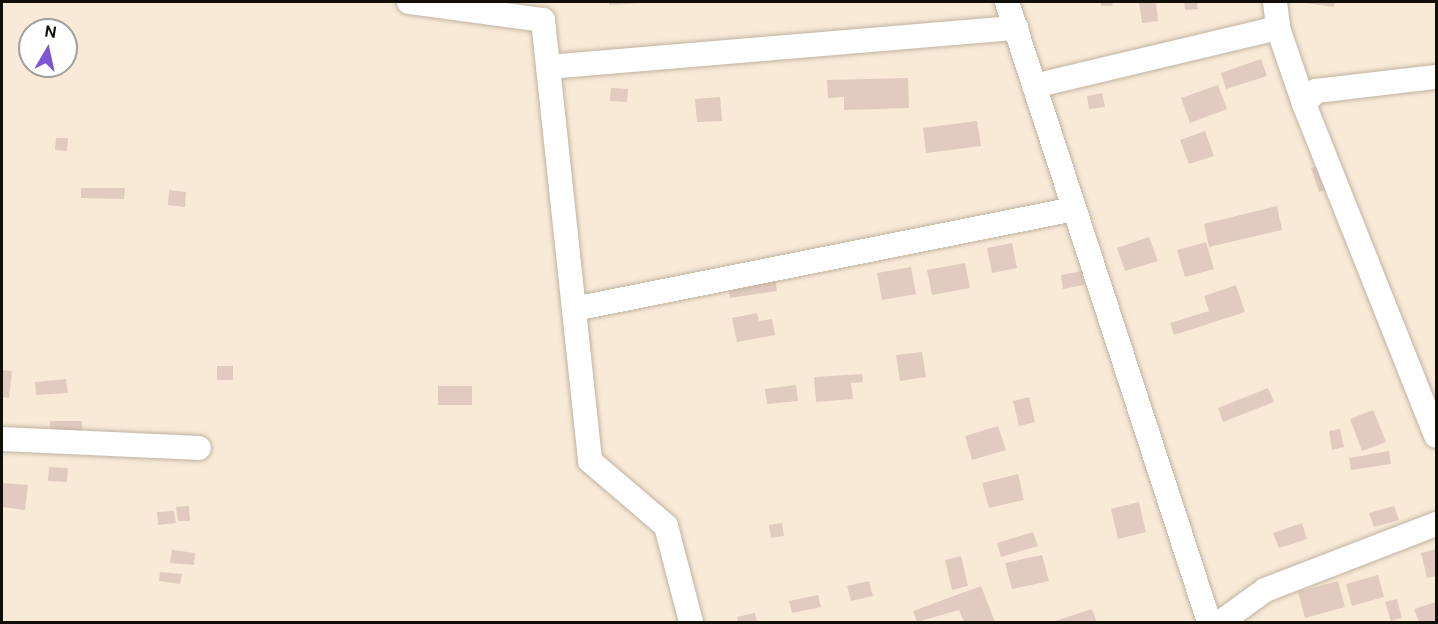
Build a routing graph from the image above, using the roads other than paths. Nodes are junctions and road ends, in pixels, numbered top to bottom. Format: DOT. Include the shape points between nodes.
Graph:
graph roads {
  1 [pos="409,2"];
  2 [pos="1007,2"];
  3 [pos="1275,2"];
  4 [pos="1016,28"];
  5 [pos="1278,28"];
  6 [pos="548,67"];
  7 [pos="1437,77"];
  8 [pos="1034,86"];
  9 [pos="1304,104"];
  10 [pos="1074,209"];
  11 [pos="573,309"];
  12 [pos="1437,436"];
  13 [pos="2,439"];
  14 [pos="199,448"];
  15 [pos="1437,524"];
  16 [pos="691,622"];
  17 [pos="1209,622"];
  18 [pos="1221,622"];
  1 -- 6 [label="street" via="543,20"];
  2 -- 4 [label="street"];
  3 -- 5 [label="street"];
  4 -- 6 [label="street"];
  4 -- 8 [label="street"];
  5 -- 8 [label="street"];
  5 -- 9 [label="street"];
  6 -- 11 [label="street"];
  7 -- 9 [label="street" via="1316,91"];
  8 -- 10 [label="street"];
  9 -- 12 [label="street"];
  10 -- 11 [label="street"];
  10 -- 17 [label="street"];
  11 -- 16 [label="street" via="590,461 666,526"];
  13 -- 14 [label="street"];
  15 -- 18 [label="street" via="1265,590"];
}
